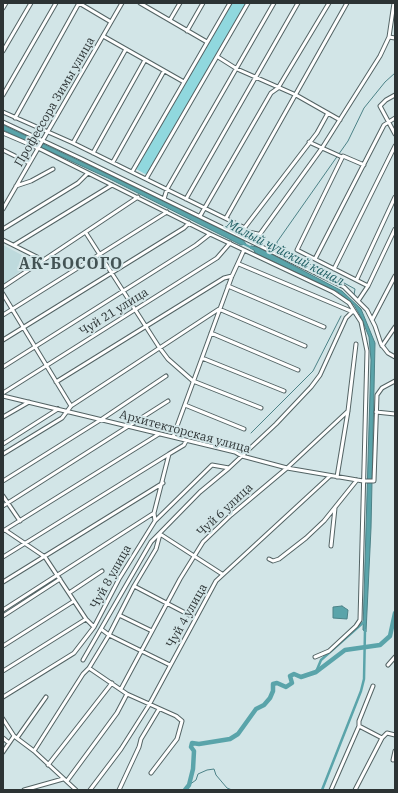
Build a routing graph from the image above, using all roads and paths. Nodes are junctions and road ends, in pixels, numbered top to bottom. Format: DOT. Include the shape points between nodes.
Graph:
graph roads {
  1 [pos="6,3"];
  2 [pos="31,3"];
  3 [pos="56,3"];
  4 [pos="79,3"];
  5 [pos="122,3"];
  6 [pos="140,3"];
  7 [pos="151,3"];
  8 [pos="180,3"];
  9 [pos="203,3"];
  10 [pos="230,3"];
  11 [pos="248,3"];
  12 [pos="274,3"];
  13 [pos="298,3"];
  14 [pos="329,3"];
  15 [pos="347,3"];
  16 [pos="394,3"];
  17 [pos="3,8"];
  18 [pos="149,8"];
  19 [pos="170,20"];
  20 [pos="111,22"];
  21 [pos="188,31"];
  22 [pos="103,36"];
  23 [pos="389,37"];
  24 [pos="395,38"];
  25 [pos="207,42"];
  26 [pos="126,49"];
  27 [pos="3,51"];
  28 [pos="218,57"];
  29 [pos="145,60"];
  30 [pos="237,69"];
  31 [pos="164,70"];
  32 [pos="254,78"];
  33 [pos="184,82"];
  34 [pos="278,88"];
  35 [pos="3,95"];
  36 [pos="296,95"];
  37 [pos="395,95"];
  38 [pos="3,112"];
  39 [pos="328,113"];
  40 [pos="15,118"];
  41 [pos="395,118"];
  42 [pos="340,120"];
  43 [pos="3,122"];
  44 [pos="388,122"];
  45 [pos="49,131"];
  46 [pos="3,133"];
  47 [pos="395,134"];
  48 [pos="43,141"];
  49 [pos="309,142"];
  50 [pos="73,143"];
  51 [pos="395,146"];
  52 [pos="38,148"];
  53 [pos="322,148"];
  54 [pos="3,150"];
  55 [pos="93,153"];
  56 [pos="342,157"];
  57 [pos="113,162"];
  58 [pos="29,163"];
  59 [pos="363,166"];
  60 [pos="53,169"];
  61 [pos="132,172"];
  62 [pos="88,173"];
  63 [pos="146,179"];
  64 [pos="112,185"];
  65 [pos="16,186"];
  66 [pos="167,189"];
  67 [pos="395,197"];
  68 [pos="138,198"];
  69 [pos="164,199"];
  70 [pos="186,199"];
  71 [pos="205,208"];
  72 [pos="3,209"];
  73 [pos="167,212"];
  74 [pos="200,216"];
  75 [pos="226,218"];
  76 [pos="189,223"];
  77 [pos="245,228"];
  78 [pos="3,229"];
  79 [pos="395,229"];
  80 [pos="243,231"];
  81 [pos="86,233"];
  82 [pos="210,234"];
  83 [pos="260,234"];
  84 [pos="239,235"];
  85 [pos="3,240"];
  86 [pos="252,241"];
  87 [pos="230,243"];
  88 [pos="14,245"];
  89 [pos="244,250"];
  90 [pos="100,255"];
  91 [pos="315,259"];
  92 [pos="43,260"];
  93 [pos="239,264"];
  94 [pos="334,269"];
  95 [pos="112,273"];
  96 [pos="232,276"];
  97 [pos="395,276"];
  98 [pos="357,279"];
  99 [pos="228,286"];
  100 [pos="368,286"];
  101 [pos="3,287"];
  102 [pos="123,291"];
  103 [pos="3,294"];
  104 [pos="358,301"];
  105 [pos="11,309"];
  106 [pos="220,309"];
  107 [pos="135,310"];
  108 [pos="353,312"];
  109 [pos="3,315"];
  110 [pos="372,320"];
  111 [pos="324,326"];
  112 [pos="395,327"];
  113 [pos="22,328"];
  114 [pos="146,328"];
  115 [pos="211,333"];
  116 [pos="3,340"];
  117 [pos="356,344"];
  118 [pos="304,346"];
  119 [pos="382,346"];
  120 [pos="34,347"];
  121 [pos="159,348"];
  122 [pos="395,357"];
  123 [pos="202,358"];
  124 [pos="45,366"];
  125 [pos="3,367"];
  126 [pos="298,370"];
  127 [pos="166,376"];
  128 [pos="193,381"];
  129 [pos="395,381"];
  130 [pos="56,382"];
  131 [pos="284,391"];
  132 [pos="3,393"];
  133 [pos="3,396"];
  134 [pos="168,401"];
  135 [pos="29,402"];
  136 [pos="185,404"];
  137 [pos="71,406"];
  138 [pos="260,408"];
  139 [pos="58,409"];
  140 [pos="67,411"];
  141 [pos="348,411"];
  142 [pos="376,412"];
  143 [pos="395,414"];
  144 [pos="3,417"];
  145 [pos="102,419"];
  146 [pos="130,426"];
  147 [pos="244,429"];
  148 [pos="159,434"];
  149 [pos="173,437"];
  150 [pos="186,441"];
  151 [pos="3,444"];
  152 [pos="3,454"];
  153 [pos="169,454"];
  154 [pos="242,456"];
  155 [pos="230,468"];
  156 [pos="287,468"];
  157 [pos="330,476"];
  158 [pos="337,477"];
  159 [pos="357,480"];
  160 [pos="3,481"];
  161 [pos="364,481"];
  162 [pos="163,483"];
  163 [pos="3,496"];
  164 [pos="8,503"];
  165 [pos="3,506"];
  166 [pos="334,508"];
  167 [pos="154,513"];
  168 [pos="20,521"];
  169 [pos="154,521"];
  170 [pos="4,530"];
  171 [pos="160,534"];
  172 [pos="26,544"];
  173 [pos="331,546"];
  174 [pos="194,555"];
  175 [pos="3,557"];
  176 [pos="45,557"];
  177 [pos="270,559"];
  178 [pos="102,571"];
  179 [pos="57,574"];
  180 [pos="222,574"];
  181 [pos="60,579"];
  182 [pos="3,582"];
  183 [pos="134,586"];
  184 [pos="69,593"];
  185 [pos="74,601"];
  186 [pos="168,602"];
  187 [pos="3,610"];
  188 [pos="119,615"];
  189 [pos="3,616"];
  190 [pos="195,618"];
  191 [pos="86,619"];
  192 [pos="94,627"];
  193 [pos="102,629"];
  194 [pos="152,631"];
  195 [pos="109,635"];
  196 [pos="3,646"];
  197 [pos="140,651"];
  198 [pos="315,657"];
  199 [pos="395,657"];
  200 [pos="83,660"];
  201 [pos="170,665"];
  202 [pos="388,665"];
  203 [pos="89,668"];
  204 [pos="3,671"];
  205 [pos="112,683"];
  206 [pos="373,686"];
  207 [pos="121,689"];
  208 [pos="128,694"];
  209 [pos="3,697"];
  210 [pos="46,697"];
  211 [pos="149,705"];
  212 [pos="159,709"];
  213 [pos="3,719"];
  214 [pos="359,726"];
  215 [pos="395,735"];
  216 [pos="15,737"];
  217 [pos="3,738"];
  218 [pos="382,738"];
  219 [pos="10,743"];
  220 [pos="34,751"];
  221 [pos="3,752"];
  222 [pos="395,752"];
  223 [pos="393,760"];
  224 [pos="48,765"];
  225 [pos="151,774"];
  226 [pos="65,780"];
  227 [pos="24,790"];
  228 [pos="76,790"];
  229 [pos="90,790"];
  230 [pos="118,790"];
  231 [pos="331,790"];
  232 [pos="355,790"];
  1 -- 17 [label="street"];
  2 -- 27 [label="street"];
  3 -- 35 [label="street"];
  4 -- 20 [label="street"];
  4 -- 40 [label="street"];
  5 -- 20 [label="street, Профессора Зимы улица"];
  6 -- 18 [label="street"];
  7 -- 18 [label="street"];
  8 -- 19 [label="street"];
  9 -- 21 [label="street"];
  10 -- 25 [label="street"];
  11 -- 28 [label="street"];
  12 -- 30 [label="street"];
  13 -- 32 [label="street"];
  14 -- 34 [label="street"];
  15 -- 36 [label="street"];
  16 -- 23 [label="street"];
  18 -- 19 [label="street"];
  19 -- 21 [label="street"];
  20 -- 22 [label="street, Профессора Зимы улица"];
  21 -- 25 [label="street"];
  22 -- 26 [label="street"];
  22 -- 45 [label="street, Профессора Зимы улица"];
  23 -- 24 [label="street"];
  23 -- 42 [label="street"];
  25 -- 33 [label="street"];
  26 -- 29 [label="street"];
  26 -- 50 [label="street"];
  28 -- 30 [label="street"];
  28 -- 63 [label="street"];
  29 -- 31 [label="street"];
  29 -- 55 [label="street"];
  30 -- 32 [label="street"];
  30 -- 66 [label="street"];
  31 -- 33 [label="street"];
  31 -- 57 [label="street"];
  32 -- 34 [label="street"];
  32 -- 70 [label="street"];
  33 -- 61 [label="street"];
  34 -- 36 [label="street"];
  34 -- 71 [label="street" via="271,93"];
  36 -- 39 [label="street"];
  36 -- 75 [label="street"];
  37 -- 44 [label="street" via="380,106"];
  38 -- 40 [label="street"];
  39 -- 42 [label="street"];
  39 -- 49 [label="street"];
  40 -- 45 [label="street"];
  41 -- 44 [label="street"];
  42 -- 53 [label="street"];
  43 -- 48 [label="street"];
  44 -- 47 [label="street"];
  44 -- 59 [label="street"];
  45 -- 48 [label="street, Профессора Зимы улица"];
  45 -- 50 [label="street"];
  46 -- 52 [label="street"];
  48 -- 52 [label="street, Профессора Зимы улица"];
  48 -- 69 [label="street"];
  49 -- 53 [label="street"];
  49 -- 77 [label="street"];
  50 -- 55 [label="street"];
  51 -- 94 [label="street"];
  52 -- 58 [label="street, Профессора Зимы улица"];
  52 -- 62 [label="street"];
  53 -- 56 [label="street"];
  53 -- 83 [label="street"];
  54 -- 58 [label="street"];
  55 -- 57 [label="street"];
  56 -- 59 [label="street" via="346,156"];
  56 -- 91 [label="street" via="297,248"];
  57 -- 61 [label="street"];
  58 -- 65 [label="street, Профессора Зимы улица"];
  59 -- 91 [label="street"];
  60 -- 65 [label="street"];
  61 -- 63 [label="street"];
  62 -- 64 [label="street"];
  62 -- 78 [label="street" via="78,183"];
  63 -- 66 [label="street"];
  64 -- 68 [label="street"];
  64 -- 88 [label="street"];
  65 -- 72 [label="street, Профессора Зимы улица"];
  66 -- 69 [label="street"];
  66 -- 70 [label="street"];
  67 -- 98 [label="street"];
  68 -- 73 [label="street"];
  68 -- 81 [label="street"];
  69 -- 74 [label="street"];
  70 -- 71 [label="street"];
  71 -- 74 [label="street"];
  71 -- 75 [label="street"];
  73 -- 76 [label="street"];
  73 -- 90 [label="street"];
  74 -- 84 [label="street"];
  75 -- 77 [label="street"];
  76 -- 82 [label="street"];
  76 -- 95 [label="street"];
  77 -- 80 [label="street"];
  79 -- 100 [label="street"];
  80 -- 83 [label="street"];
  80 -- 84 [label="street"];
  81 -- 90 [label="street"];
  81 -- 92 [label="street"];
  82 -- 87 [label="street"];
  82 -- 102 [label="street"];
  83 -- 86 [label="street"];
  84 -- 86 [label="street"];
  85 -- 88 [label="street"];
  86 -- 104 [label="street" via="344,287"];
  87 -- 89 [label="street"];
  87 -- 107 [label="street, Чуй 21 улица" via="217,258"];
  88 -- 92 [label="street"];
  89 -- 93 [label="street"];
  89 -- 108 [label="street" via="333,292 349,303"];
  90 -- 95 [label="street"];
  90 -- 105 [label="street"];
  91 -- 94 [label="street"];
  92 -- 101 [label="street"];
  93 -- 96 [label="street"];
  93 -- 108 [label="street"];
  94 -- 98 [label="street"];
  95 -- 102 [label="street"];
  95 -- 113 [label="street"];
  96 -- 99 [label="street"];
  96 -- 114 [label="street" via="224,278"];
  97 -- 110 [label="street"];
  98 -- 100 [label="street"];
  99 -- 106 [label="street"];
  99 -- 111 [label="street"];
  100 -- 104 [label="street"];
  102 -- 107 [label="street"];
  102 -- 120 [label="street"];
  103 -- 105 [label="street"];
  104 -- 110 [label="street"];
  105 -- 109 [label="street"];
  105 -- 113 [label="street"];
  106 -- 115 [label="street"];
  106 -- 118 [label="street"];
  106 -- 121 [label="street"];
  107 -- 114 [label="street"];
  107 -- 124 [label="street, Чуй 21 улица"];
  108 -- 154 [label="street" via="346,318 320,375 311,387"];
  108 -- 161 [label="street" via="362,328 367,350"];
  110 -- 119 [label="street"];
  112 -- 119 [label="street"];
  113 -- 116 [label="street"];
  113 -- 120 [label="street"];
  114 -- 121 [label="street"];
  114 -- 130 [label="street"];
  115 -- 123 [label="street"];
  115 -- 126 [label="street"];
  117 -- 141 [label="street"];
  119 -- 122 [label="street"];
  120 -- 124 [label="street"];
  120 -- 125 [label="street"];
  121 -- 128 [label="street"];
  121 -- 137 [label="street"];
  123 -- 128 [label="street"];
  123 -- 131 [label="street"];
  124 -- 130 [label="street"];
  124 -- 132 [label="street, Чуй 21 улица"];
  127 -- 145 [label="street"];
  128 -- 136 [label="street"];
  128 -- 138 [label="street"];
  129 -- 142 [label="street" via="382,388 377,395"];
  130 -- 137 [label="street"];
  133 -- 135 [label="street, Архитекторская улица"];
  134 -- 146 [label="street"];
  135 -- 139 [label="street, Архитекторская улица"];
  135 -- 144 [label="street"];
  136 -- 147 [label="street"];
  136 -- 149 [label="street"];
  137 -- 140 [label="street"];
  139 -- 140 [label="street, Архитекторская улица"];
  139 -- 151 [label="street"];
  140 -- 145 [label="street, Архитекторская улица"];
  140 -- 152 [label="street" via="62,418"];
  141 -- 156 [label="street, Чуй 6 улица"];
  141 -- 158 [label="street"];
  142 -- 143 [label="street"];
  142 -- 161 [label="street, Архитекторская улица" via="372,481"];
  145 -- 146 [label="street, Архитекторская улица"];
  145 -- 160 [label="street"];
  146 -- 148 [label="street, Архитекторская улица"];
  146 -- 164 [label="street"];
  148 -- 149 [label="street, Архитекторская улица"];
  148 -- 168 [label="street"];
  149 -- 150 [label="street, Архитекторская улица"];
  150 -- 153 [label="street"];
  150 -- 154 [label="street, Архитекторская улица" via="235,452"];
  153 -- 162 [label="street"];
  153 -- 172 [label="street"];
  154 -- 155 [label="street"];
  154 -- 156 [label="street, Архитекторская улица"];
  155 -- 169 [label="street, Чуй 8 улица" via="212,465"];
  155 -- 171 [label="street" via="200,492"];
  156 -- 157 [label="street, Архитекторская улица"];
  156 -- 174 [label="street, Чуй 6 улица" via="216,528"];
  157 -- 158 [label="street, Архитекторская улица"];
  157 -- 180 [label="street, Чуй 4 улица" via="232,568"];
  158 -- 159 [label="street, Архитекторская улица"];
  159 -- 161 [label="street, Архитекторская улица"];
  159 -- 166 [label="street"];
  161 -- 198 [label="street" via="360,620 329,651"];
  162 -- 167 [label="street"];
  162 -- 176 [label="street"];
  163 -- 164 [label="street"];
  164 -- 165 [label="street"];
  164 -- 168 [label="street"];
  166 -- 173 [label="street"];
  166 -- 177 [label="street" via="306,538 279,559"];
  167 -- 169 [label="street"];
  167 -- 179 [label="street"];
  168 -- 170 [label="street"];
  169 -- 192 [label="street, Чуй 8 улица"];
  170 -- 172 [label="street"];
  171 -- 174 [label="street"];
  171 -- 183 [label="street" via="156,549"];
  171 -- 193 [label="street" via="151,542"];
  172 -- 175 [label="street"];
  172 -- 176 [label="street"];
  174 -- 180 [label="street"];
  174 -- 186 [label="street, Чуй 6 улица"];
  176 -- 179 [label="street"];
  176 -- 182 [label="street"];
  178 -- 184 [label="street"];
  179 -- 181 [label="street"];
  179 -- 187 [label="street"];
  180 -- 190 [label="street, Чуй 4 улица"];
  181 -- 184 [label="street"];
  181 -- 189 [label="street"];
  183 -- 186 [label="street"];
  183 -- 188 [label="street"];
  184 -- 185 [label="street"];
  185 -- 191 [label="street"];
  185 -- 196 [label="street"];
  186 -- 190 [label="street"];
  186 -- 194 [label="street, Чуй 6 улица"];
  188 -- 194 [label="street"];
  188 -- 195 [label="street"];
  190 -- 201 [label="street, Чуй 4 улица"];
  191 -- 192 [label="street"];
  191 -- 204 [label="street"];
  192 -- 209 [label="street, Чуй 8 улица" via="74,653"];
  193 -- 195 [label="street"];
  193 -- 200 [label="street"];
  194 -- 197 [label="street, Чуй 6 улица"];
  195 -- 197 [label="street"];
  195 -- 203 [label="street"];
  197 -- 201 [label="street"];
  197 -- 207 [label="street, Чуй 6 улица"];
  199 -- 202 [label="street"];
  201 -- 211 [label="street, Чуй 4 улица"];
  203 -- 205 [label="street"];
  203 -- 220 [label="street"];
  205 -- 207 [label="street"];
  205 -- 224 [label="street"];
  206 -- 214 [label="street"];
  207 -- 208 [label="street"];
  208 -- 211 [label="street"];
  208 -- 226 [label="street" via="117,713"];
  210 -- 216 [label="street"];
  211 -- 212 [label="street"];
  211 -- 229 [label="street, Чуй 4 улица" via="121,749"];
  212 -- 225 [label="street" via="182,721 177,738"];
  212 -- 230 [label="street" via="141,739"];
  213 -- 216 [label="street"];
  214 -- 218 [label="street"];
  214 -- 231 [label="street"];
  215 -- 218 [label="street" via="387,733"];
  216 -- 219 [label="street"];
  216 -- 220 [label="street"];
  217 -- 219 [label="street"];
  218 -- 232 [label="street"];
  219 -- 221 [label="street"];
  220 -- 224 [label="street"];
  222 -- 223 [label="street"];
  224 -- 226 [label="street"];
  226 -- 227 [label="street"];
  226 -- 228 [label="street"];
}
